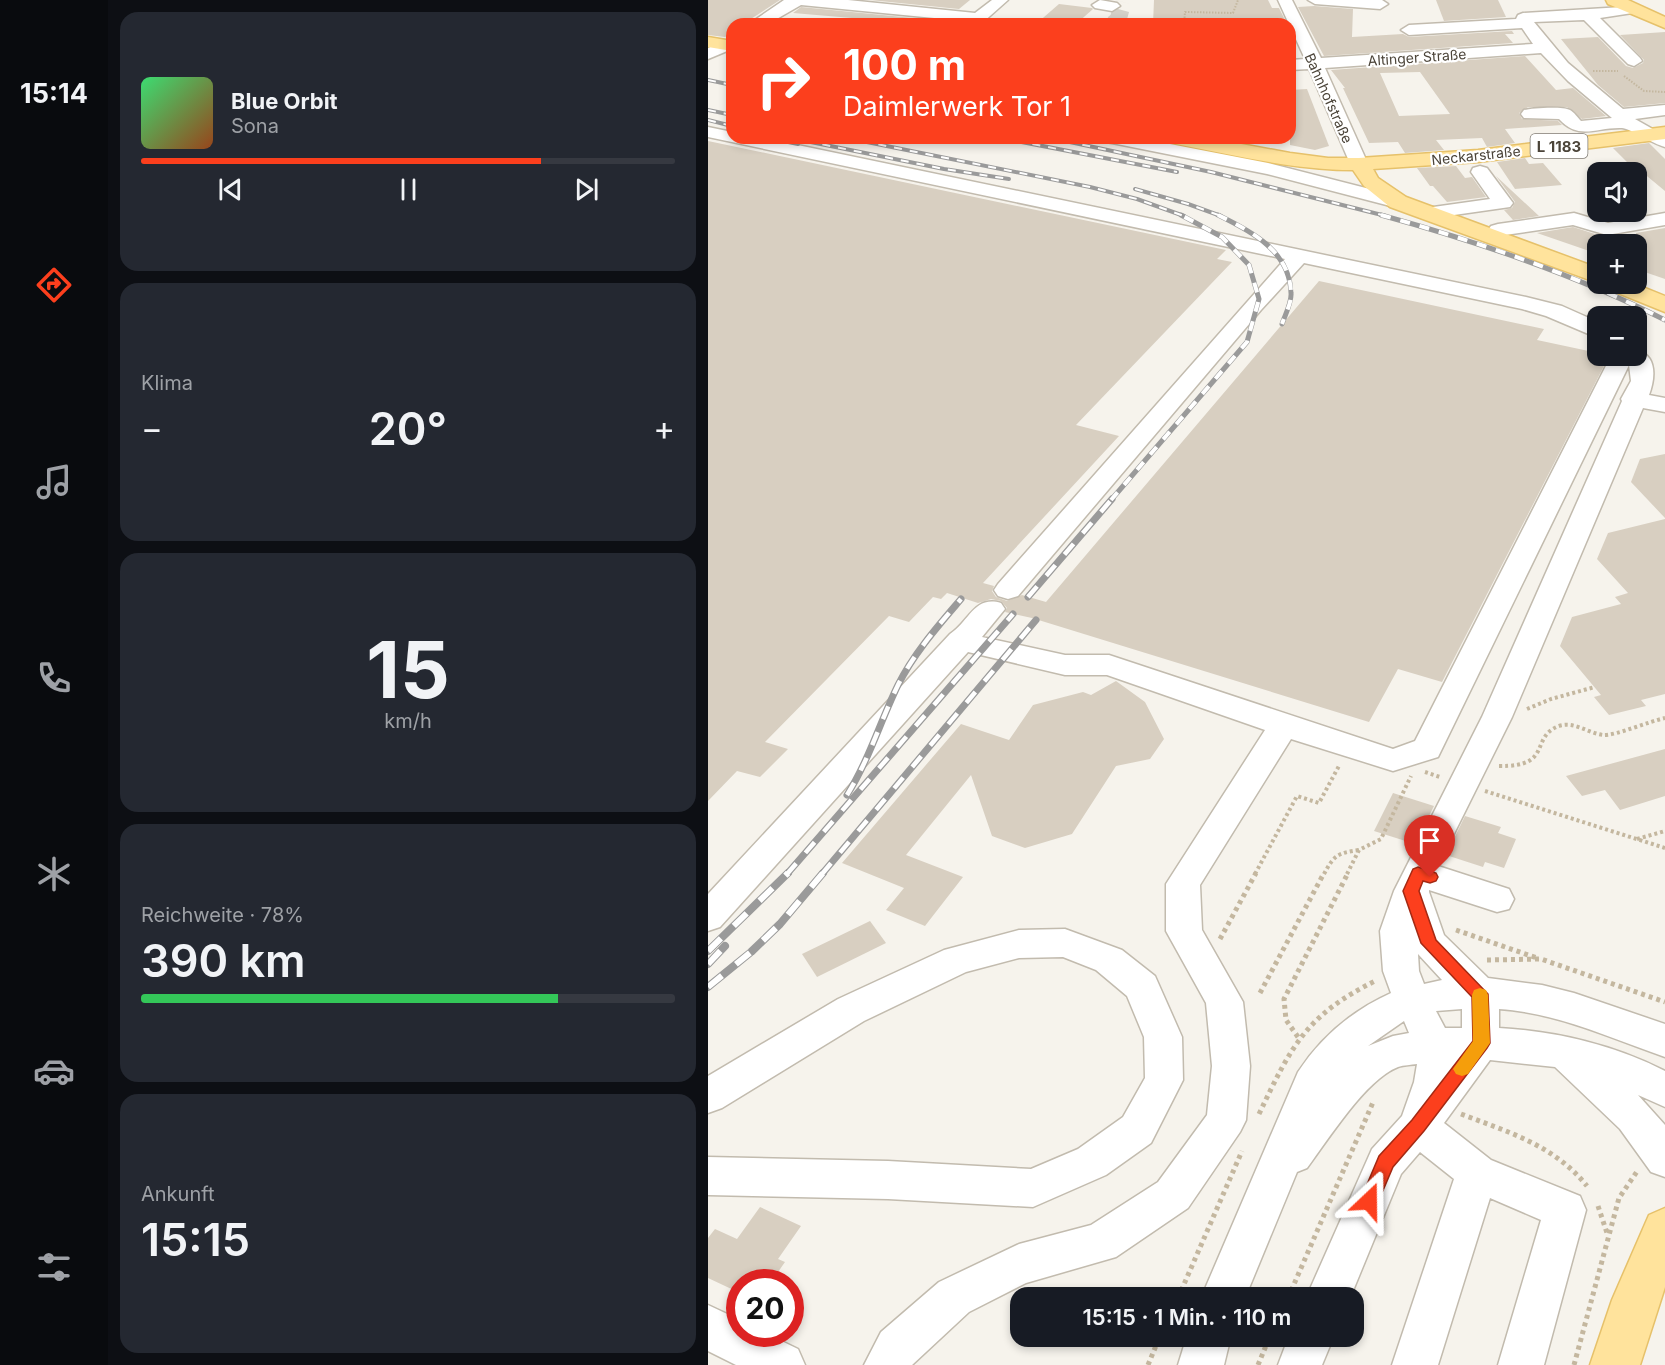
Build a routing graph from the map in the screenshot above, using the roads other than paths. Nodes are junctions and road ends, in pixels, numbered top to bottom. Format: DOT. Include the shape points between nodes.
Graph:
graph roads {
  1 [pos="792,0"];
  2 [pos="799,0"];
  3 [pos="977,0"];
  4 [pos="1001,0"];
  5 [pos="1285,0"];
  6 [pos="1315,0"];
  7 [pos="1614,0"];
  8 [pos="1380,4"];
  9 [pos="1634,9"];
  10 [pos="1588,15"];
  11 [pos="768,18"];
  12 [pos="962,18"];
  13 [pos="969,18"];
  14 [pos="971,18"];
  15 [pos="1293,18"];
  16 [pos="1665,22"];
  17 [pos="1526,23"];
  18 [pos="1296,24"];
  19 [pos="1409,30"];
  20 [pos="1544,48"];
  21 [pos="1634,61"];
  22 [pos="1315,65"];
  23 [pos="1296,71"];
  24 [pos="1665,110"];
  25 [pos="1530,114"];
  26 [pos="1624,118"];
  27 [pos="708,132"];
  28 [pos="726,136"];
  29 [pos="1659,137"];
  30 [pos="767,144"];
  31 [pos="1142,144"];
  32 [pos="1231,144"];
  33 [pos="1290,159"];
  34 [pos="1359,164"];
  35 [pos="1480,172"];
  36 [pos="1389,196"];
  37 [pos="1426,213"];
  38 [pos="1665,219"];
  39 [pos="1498,230"];
  40 [pos="1300,255"];
  41 [pos="1587,272"];
  42 [pos="1639,294"];
  43 [pos="1665,305"];
  44 [pos="1587,326"];
  45 [pos="1617,366"];
  46 [pos="1642,366"];
  47 [pos="1633,399"];
  48 [pos="1665,405"];
  49 [pos="960,641"];
  50 [pos="1284,725"];
  51 [pos="1420,872"];
  52 [pos="1497,899"];
  53 [pos="708,917"];
  54 [pos="1480,994"];
  55 [pos="1412,1001"];
  56 [pos="1665,1041"];
  57 [pos="1481,1043"];
  58 [pos="1434,1045"];
  59 [pos="1564,1053"];
  60 [pos="1665,1090"];
  61 [pos="708,1096"];
  62 [pos="1436,1119"];
  63 [pos="1663,1156"];
  64 [pos="1477,1173"];
  65 [pos="708,1176"];
  66 [pos="1275,1176"];
  67 [pos="1665,1230"];
  68 [pos="1227,1287"];
  69 [pos="1333,1287"];
  70 [pos="708,1327"];
  71 [pos="1206,1347"];
  72 [pos="1307,1347"];
  73 [pos="782,1365"];
  74 [pos="886,1365"];
  75 [pos="1201,1365"];
  76 [pos="1300,1365"];
  77 [pos="1415,1365"];
  78 [pos="1521,1365"];
  79 [pos="1615,1365"];
  1 -- 2 [label="street"];
  2 -- 11 [label="street"];
  2 -- 12 [label="street"];
  3 -- 13 [label="street"];
  4 -- 14 [label="street"];
  5 -- 15 [label="street, Bahnhofstraße"];
  6 -- 8 [label="street"];
  7 -- 9 [label="main road"];
  9 -- 10 [label="street"];
  9 -- 16 [label="main road"];
  10 -- 17 [label="street" via="1523,18"];
  10 -- 21 [label="street"];
  17 -- 19 [label="street"];
  17 -- 20 [label="street"];
  18 -- 22 [label="street, Bahnhofstraße"];
  20 -- 22 [label="street, Altinger Straße"];
  20 -- 26 [label="street" via="1566,72"];
  22 -- 23 [label="street, Altinger Straße"];
  22 -- 34 [label="street, Bahnhofstraße"];
  24 -- 26 [label="street"];
  25 -- 26 [label="street" via="1564,114 1579,127"];
  26 -- 29 [label="street"];
  27 -- 28 [label="street"];
  29 -- 34 [label="main road, Neckarstraße / L 1183"];
  30 -- 40 [label="street"];
  31 -- 36 [label="street"];
  32 -- 33 [label="main road, L 1183"];
  33 -- 34 [label="main road, L 1183"];
  33 -- 36 [label="main road" via="1312,171"];
  34 -- 36 [label="main road" via="1367,177"];
  35 -- 37 [label="street" via="1503,203"];
  36 -- 37 [label="main road"];
  37 -- 41 [label="main road"];
  38 -- 39 [label="street" via="1607,229 1574,219"];
  40 -- 44 [label="street" via="1527,303"];
  40 -- 49 [label="street"];
  42 -- 43 [label="main road"];
  45 -- 50 [label="street" via="1426,749 1393,760"];
  46 -- 47 [label="street" via="1643,381"];
  47 -- 48 [label="street"];
  47 -- 51 [label="street" via="1497,717"];
  49 -- 50 [label="street" via="1065,664 1109,665"];
  49 -- 53 [label="street"];
  50 -- 74 [label="street" via="1183,884 1184,931 1224,1002 1231,1066 1226,1120 1173,1195 1101,1243 1019,1264 954,1297 897,1347"];
  51 -- 52 [label="street"];
  51 -- 54 [label="street" via="1429,943"];
  51 -- 55 [label="street" via="1398,931 1401,971"];
  54 -- 55 [label="street"];
  54 -- 56 [label="street" via="1563,1004"];
  54 -- 57 [label="street"];
  55 -- 58 [label="street"];
  55 -- 66 [label="street" via="1381,1016 1330,1057 1308,1092"];
  57 -- 58 [label="street"];
  57 -- 59 [label="street"];
  57 -- 62 [label="street"];
  58 -- 62 [label="street"];
  58 -- 66 [label="street" via="1390,1053 1356,1076"];
  59 -- 60 [label="street" via="1622,1069"];
  59 -- 63 [label="street" via="1619,1103"];
  61 -- 65 [label="street" via="852,1010 957,960 1019,944 1065,943 1109,960 1142,987 1163,1037 1164,1080 1137,1130 1092,1162 1033,1188"];
  62 -- 64 [label="street"];
  62 -- 69 [label="street" via="1386,1162"];
  64 -- 77 [label="street"];
  64 -- 78 [label="street" via="1565,1210"];
  66 -- 68 [label="street"];
  67 -- 79 [label="main road"];
  70 -- 73 [label="street"];
  71 -- 75 [label="street"];
  72 -- 76 [label="street"];
}
